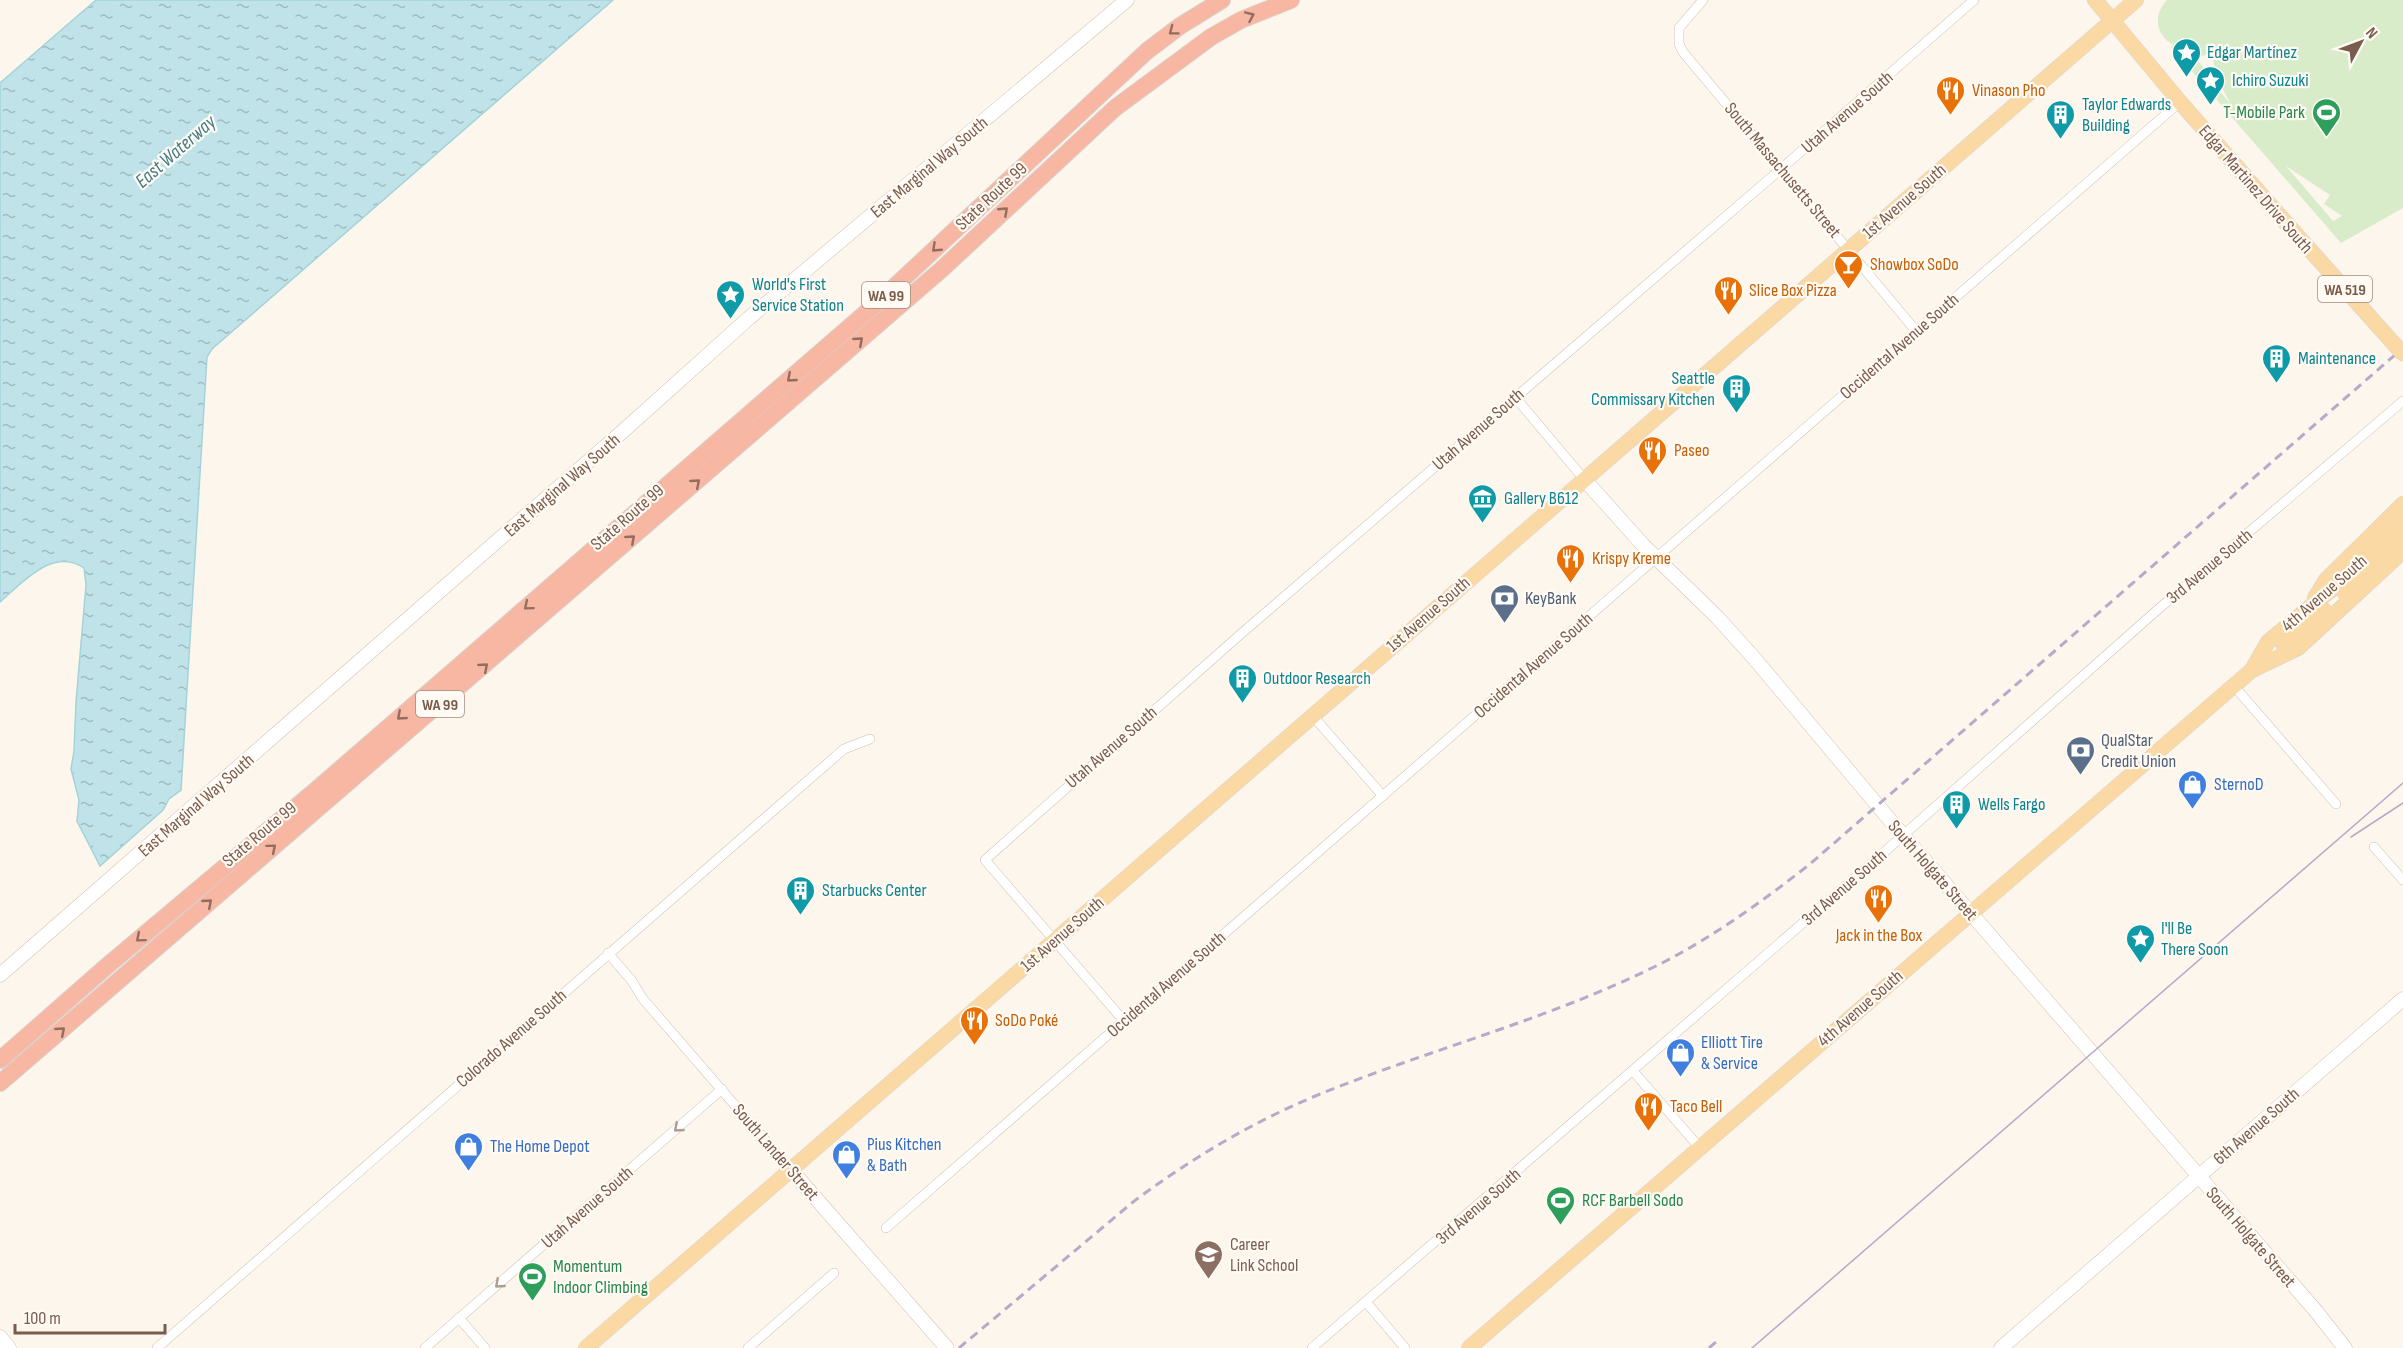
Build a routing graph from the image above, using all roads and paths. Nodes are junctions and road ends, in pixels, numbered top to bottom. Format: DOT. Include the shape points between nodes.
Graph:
graph roads {
  1 [pos="1127,0"];
  2 [pos="1222,0"];
  3 [pos="1291,0"];
  4 [pos="1703,0"];
  5 [pos="1974,0"];
  6 [pos="2096,0"];
  7 [pos="2136,0"];
  8 [pos="2112,20"];
  9 [pos="2180,102"];
  10 [pos="1782,168"];
  11 [pos="1849,249"];
  12 [pos="1917,331"];
  13 [pos="2403,354"];
  14 [pos="1515,397"];
  15 [pos="2403,401"];
  16 [pos="1584,479"];
  17 [pos="2403,504"];
  18 [pos="2403,521"];
  19 [pos="2403,536"];
  20 [pos="2403,551"];
  21 [pos="1656,558"];
  22 [pos="2310,607"];
  23 [pos="2252,670"];
  24 [pos="2234,686"];
  25 [pos="1312,715"];
  26 [pos="870,740"];
  27 [pos="1383,796"];
  28 [pos="2336,804"];
  29 [pos="1903,835"];
  30 [pos="2374,847"];
  31 [pos="222,879"];
  32 [pos="2403,880"];
  33 [pos="1970,912"];
  34 [pos="1054,941"];
  35 [pos="608,953"];
  36 [pos="0,975"];
  37 [pos="2403,999"];
  38 [pos="1124,1021"];
  39 [pos="0,1060"];
  40 [pos="1633,1071"];
  41 [pos="0,1083"];
  42 [pos="722,1089"];
  43 [pos="1700,1148"];
  44 [pos="791,1170"];
  45 [pos="2199,1176"];
  46 [pos="885,1228"];
  47 [pos="834,1273"];
  48 [pos="1366,1302"];
  49 [pos="459,1318"];
  50 [pos="0,1337"];
  51 [pos="9,1348"];
  52 [pos="157,1348"];
  53 [pos="425,1348"];
  54 [pos="485,1348"];
  55 [pos="586,1348"];
  56 [pos="748,1348"];
  57 [pos="947,1348"];
  58 [pos="1312,1348"];
  59 [pos="1405,1348"];
  60 [pos="1469,1348"];
  61 [pos="2001,1348"];
  62 [pos="2345,1348"];
  1 -- 36 [label="main road, East Marginal Way South" via="749,318"];
  2 -- 31 [label="highway, State Route 99 / WA 99, one-way" via="1147,51 867,312 315,791"];
  31 -- 3 [label="highway, State Route 99 / WA 99, one-way" via="347,785 942,269 1115,108 1211,37"];
  4 -- 10 [label="street, South Massachusetts Street" via="1678,27 1683,52"];
  5 -- 10 [label="street, Utah Avenue South"];
  6 -- 8 [label="main road, Edgar Martinez Drive South"];
  7 -- 8 [label="main road, 1st Avenue South"];
  8 -- 9 [label="main road, Edgar Martinez Drive South / WA 519"];
  8 -- 11 [label="main road, 1st Avenue South"];
  9 -- 12 [label="street, Occidental Avenue South"];
  9 -- 13 [label="main road, Edgar Martinez Drive South / WA 519, bridge"];
  10 -- 11 [label="street, South Massachusetts Street"];
  10 -- 14 [label="street, Utah Avenue South"];
  11 -- 12 [label="street, South Massachusetts Street"];
  11 -- 16 [label="main road, 1st Avenue South"];
  12 -- 21 [label="street, Occidental Avenue South"];
  14 -- 16 [label="street, South Holgate Street"];
  14 -- 34 [label="street, Utah Avenue South" via="985,860"];
  15 -- 29 [label="street, 3rd Avenue South" via="2155,612"];
  16 -- 21 [label="main road, South Holgate Street"];
  16 -- 25 [label="main road, 1st Avenue South"];
  17 -- 22 [label="main road" via="2326,580"];
  18 -- 22 [label="main road, 4th Avenue South"];
  19 -- 23 [label="main road" via="2291,640"];
  20 -- 23 [label="main road, 4th Avenue South" via="2298,648"];
  21 -- 27 [label="street, Occidental Avenue South"];
  21 -- 29 [label="main road, South Holgate Street" via="1754,658"];
  22 -- 23 [label="main road, 4th Avenue South" via="2268,642"];
  23 -- 24 [label="main road, 4th Avenue South"];
  24 -- 28 [label="street"];
  24 -- 33 [label="main road, 4th Avenue South"];
  25 -- 27 [label="street"];
  25 -- 34 [label="main road, 1st Avenue South"];
  26 -- 35 [label="street, Colorado Avenue South" via="844,749"];
  27 -- 38 [label="street, Occidental Avenue South"];
  29 -- 33 [label="main road, South Holgate Street"];
  29 -- 40 [label="street, 3rd Avenue South"];
  30 -- 32 [label="street"];
  31 -- 39 [label="highway, State Route 99 / WA 99, one-way"];
  41 -- 31 [label="highway, State Route 99 / WA 99, one-way"];
  33 -- 43 [label="main road, 4th Avenue South"];
  33 -- 45 [label="main road, South Holgate Street"];
  34 -- 38 [label="street"];
  34 -- 44 [label="main road, 1st Avenue South"];
  35 -- 42 [label="street, South Lander Street"];
  35 -- 52 [label="street, Colorado Avenue South"];
  37 -- 45 [label="main road, 6th Avenue South"];
  38 -- 46 [label="street, Occidental Avenue South"];
  40 -- 43 [label="street"];
  40 -- 48 [label="street, 3rd Avenue South"];
  42 -- 44 [label="street, South Lander Street"];
  42 -- 49 [label="street, Utah Avenue South, one-way"];
  43 -- 60 [label="main road, 4th Avenue South"];
  44 -- 55 [label="main road, 1st Avenue South"];
  44 -- 57 [label="main road, South Lander Street"];
  45 -- 61 [label="main road, 6th Avenue South"];
  45 -- 62 [label="main road, South Holgate Street"];
  47 -- 56 [label="street"];
  48 -- 58 [label="street, 3rd Avenue South"];
  48 -- 59 [label="street"];
  49 -- 53 [label="street, Utah Avenue South"];
  49 -- 54 [label="street"];
  50 -- 51 [label="main road"];
}
